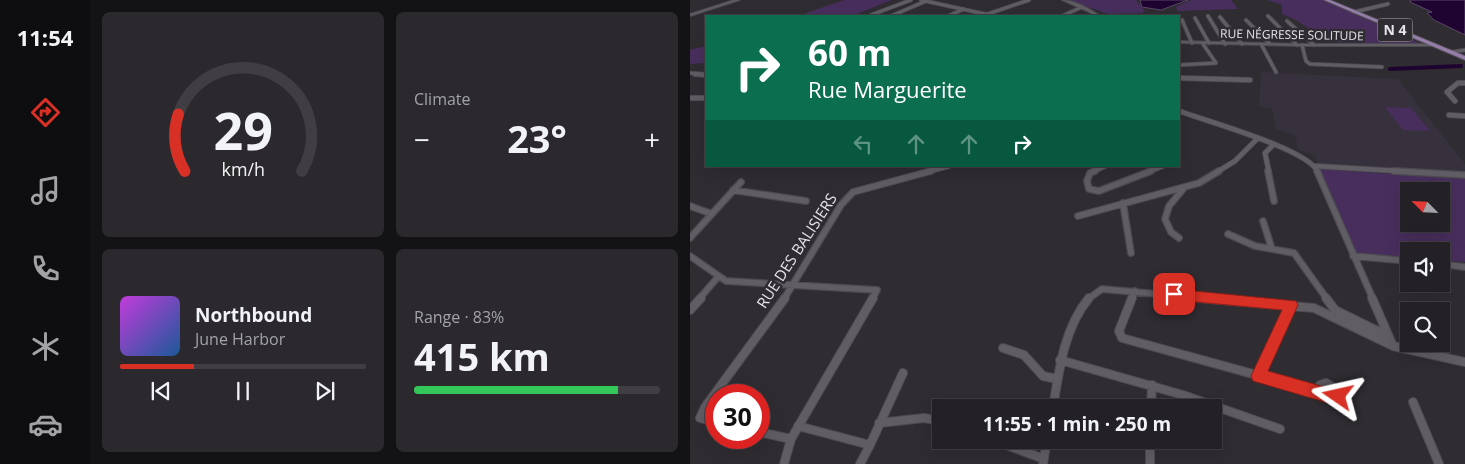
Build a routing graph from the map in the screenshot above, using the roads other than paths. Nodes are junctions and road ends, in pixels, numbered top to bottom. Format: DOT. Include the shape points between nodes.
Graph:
graph roads {
  1 [pos="738,0"];
  2 [pos="911,0"];
  3 [pos="1029,0"];
  4 [pos="1064,0"];
  5 [pos="1330,0"];
  6 [pos="924,1"];
  7 [pos="1388,4"];
  8 [pos="1082,7"];
  9 [pos="964,9"];
  10 [pos="1354,12"];
  11 [pos="690,15"];
  12 [pos="871,15"];
  13 [pos="893,15"];
  14 [pos="950,15"];
  15 [pos="983,15"];
  16 [pos="1064,15"];
  17 [pos="1096,15"];
  18 [pos="1208,16"];
  19 [pos="1268,16"];
  20 [pos="1220,17"];
  21 [pos="1195,18"];
  22 [pos="1182,20"];
  23 [pos="1246,20"];
  24 [pos="1287,22"];
  25 [pos="1180,42"];
  26 [pos="1192,43"];
  27 [pos="1206,44"];
  28 [pos="1226,44"];
  29 [pos="1242,44"];
  30 [pos="1261,44"];
  31 [pos="1270,44"];
  32 [pos="1299,45"];
  33 [pos="1314,45"];
  34 [pos="1434,45"];
  35 [pos="1465,50"];
  36 [pos="1452,52"];
  37 [pos="1465,58"];
  38 [pos="1180,65"];
  39 [pos="1382,67"];
  40 [pos="1276,72"];
  41 [pos="690,73"];
  42 [pos="705,75"];
  43 [pos="1180,78"];
  44 [pos="1250,80"];
  45 [pos="1465,83"];
  46 [pos="690,98"];
  47 [pos="705,98"];
  48 [pos="1455,101"];
  49 [pos="1180,111"];
  50 [pos="1449,115"];
  51 [pos="1465,116"];
  52 [pos="1257,139"];
  53 [pos="1273,145"];
  54 [pos="1315,166"];
  55 [pos="945,167"];
  56 [pos="1103,167"];
  57 [pos="1160,167"];
  58 [pos="1465,175"];
  59 [pos="741,182"];
  60 [pos="1185,187"];
  61 [pos="734,190"];
  62 [pos="1274,201"];
  63 [pos="806,202"];
  64 [pos="1123,203"];
  65 [pos="690,206"];
  66 [pos="712,214"];
  67 [pos="1078,216"];
  68 [pos="1263,221"];
  69 [pos="1228,234"];
  70 [pos="690,238"];
  71 [pos="1179,238"];
  72 [pos="1272,249"];
  73 [pos="1131,253"];
  74 [pos="690,256"];
  75 [pos="1353,256"];
  76 [pos="1400,260"];
  77 [pos="1450,265"];
  78 [pos="1465,267"];
  79 [pos="718,277"];
  80 [pos="794,285"];
  81 [pos="1135,291"];
  82 [pos="1291,305"];
  83 [pos="690,310"];
  84 [pos="1386,334"];
  85 [pos="1393,346"];
  86 [pos="1003,348"];
  87 [pos="1060,360"];
  88 [pos="1465,362"];
  89 [pos="904,372"];
  90 [pos="1258,376"];
  91 [pos="1057,379"];
  92 [pos="722,384"];
  93 [pos="1152,385"];
  94 [pos="1314,392"];
  95 [pos="1054,399"];
  96 [pos="1151,399"];
  97 [pos="1413,402"];
  98 [pos="705,407"];
  99 [pos="705,419"];
  100 [pos="932,419"];
  101 [pos="879,423"];
  102 [pos="798,426"];
  103 [pos="1280,429"];
  104 [pos="770,434"];
  105 [pos="791,439"];
  106 [pos="870,445"];
  107 [pos="1014,449"];
  108 [pos="1046,449"];
  109 [pos="1150,449"];
  110 [pos="1044,462"];
  111 [pos="784,464"];
  112 [pos="860,464"];
  113 [pos="1150,464"];
  114 [pos="1439,464"];
  1 -- 11 [label="street"];
  2 -- 12 [label="street"];
  3 -- 15 [label="street"];
  4 -- 8 [label="street"];
  5 -- 10 [label="main road, N 4"];
  6 -- 9 [label="street"];
  6 -- 13 [label="street"];
  7 -- 10 [label="street"];
  8 -- 16 [label="street"];
  8 -- 17 [label="street"];
  9 -- 14 [label="street"];
  9 -- 15 [label="street"];
  10 -- 34 [label="main road, N 4"];
  18 -- 28 [label="street"];
  19 -- 32 [label="street"];
  20 -- 29 [label="street"];
  21 -- 27 [label="street"];
  22 -- 26 [label="street"];
  23 -- 31 [label="street"];
  24 -- 33 [label="street"];
  25 -- 26 [label="street, RUE NÉGRESSE SOLITUDE"];
  26 -- 27 [label="street, RUE NÉGRESSE SOLITUDE"];
  27 -- 28 [label="street, RUE NÉGRESSE SOLITUDE"];
  27 -- 38 [label="street" via="1216,63"];
  28 -- 29 [label="street, RUE NÉGRESSE SOLITUDE"];
  29 -- 30 [label="street, RUE NÉGRESSE SOLITUDE"];
  30 -- 31 [label="street, RUE NÉGRESSE SOLITUDE"];
  30 -- 40 [label="street"];
  31 -- 32 [label="street, RUE NÉGRESSE SOLITUDE"];
  32 -- 33 [label="street, RUE NÉGRESSE SOLITUDE"];
  32 -- 39 [label="street" via="1310,64"];
  33 -- 34 [label="street, RUE NÉGRESSE SOLITUDE"];
  34 -- 36 [label="main road, N 4"];
  35 -- 36 [label="street"];
  36 -- 37 [label="main road, N 4"];
  41 -- 42 [label="street"];
  43 -- 44 [label="street"];
  45 -- 48 [label="street" via="1458,83 1448,92"];
  46 -- 47 [label="street"];
  49 -- 52 [label="street"];
  50 -- 51 [label="street"];
  52 -- 53 [label="street"];
  52 -- 60 [label="street" via="1235,161"];
  53 -- 54 [label="street" via="1297,153"];
  53 -- 62 [label="street" via="1265,153"];
  54 -- 58 [label="street"];
  54 -- 75 [label="street"];
  55 -- 80 [label="street, RUE DES BALISIERS" via="853,192 832,220"];
  56 -- 57 [label="street" via="1089,175 1089,189 1099,191"];
  59 -- 61 [label="street"];
  60 -- 64 [label="street"];
  60 -- 71 [label="street" via="1168,204 1166,212 1169,228"];
  61 -- 63 [label="street"];
  61 -- 66 [label="street"];
  64 -- 67 [label="street"];
  64 -- 73 [label="street"];
  65 -- 66 [label="street"];
  66 -- 70 [label="street"];
  68 -- 72 [label="street"];
  69 -- 72 [label="street" via="1251,245"];
  72 -- 84 [label="street" via="1289,251 1297,256 1336,310"];
  74 -- 79 [label="street"];
  75 -- 76 [label="street"];
  75 -- 84 [label="street"];
  77 -- 78 [label="street"];
  79 -- 80 [label="street" via="734,282"];
  79 -- 83 [label="street"];
  80 -- 92 [label="street, RUE DES BALISIERS"];
  80 -- 102 [label="street" via="877,290"];
  81 -- 82 [label="street"];
  81 -- 87 [label="street" via="1102,289 1089,295 1080,308"];
  81 -- 90 [label="street" via="1119,331 1122,338"];
  82 -- 85 [label="street" via="1318,310"];
  82 -- 90 [label="street"];
  84 -- 85 [label="street"];
  85 -- 88 [label="street"];
  86 -- 91 [label="street" via="1024,355 1043,376"];
  87 -- 91 [label="street"];
  87 -- 93 [label="street"];
  89 -- 101 [label="street"];
  90 -- 94 [label="street"];
  91 -- 95 [label="street"];
  93 -- 96 [label="street"];
  93 -- 103 [label="street"];
  97 -- 114 [label="street"];
  98 -- 99 [label="street, RUE DES BALISIERS" via="700,418"];
  100 -- 101 [label="street"];
  101 -- 106 [label="street"];
  102 -- 105 [label="street"];
  102 -- 106 [label="street"];
  104 -- 105 [label="street"];
  105 -- 111 [label="street"];
  106 -- 112 [label="street"];
  107 -- 110 [label="street"];
  108 -- 110 [label="street"];
  109 -- 113 [label="street"];
}
